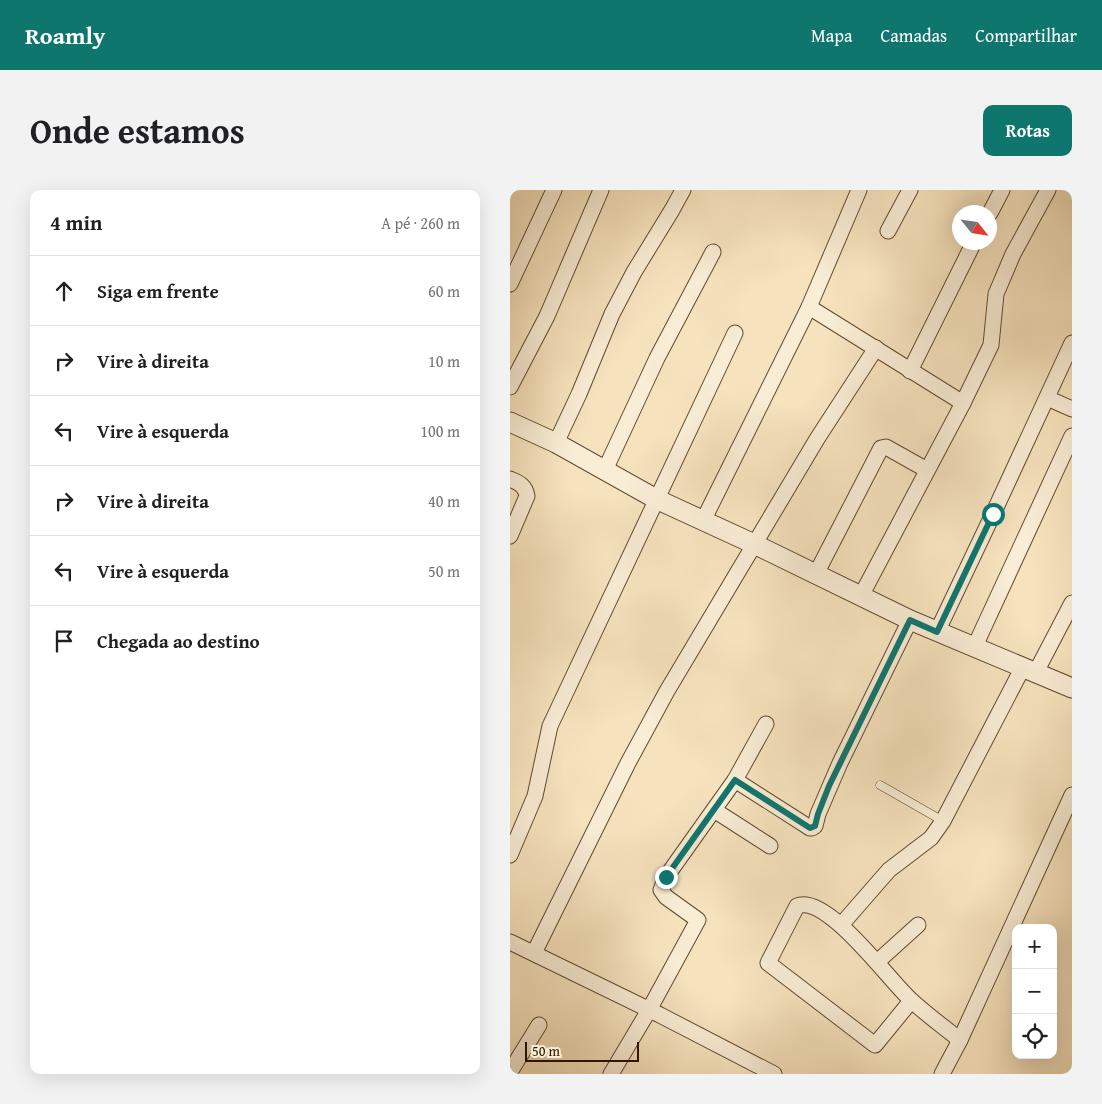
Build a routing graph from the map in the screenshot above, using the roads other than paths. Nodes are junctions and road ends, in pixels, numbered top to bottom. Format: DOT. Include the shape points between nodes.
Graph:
graph roads {
  1 [pos="554,190"];
  2 [pos="601,190"];
  3 [pos="682,190"];
  4 [pos="859,190"];
  5 [pos="910,190"];
  6 [pos="1002,190"];
  7 [pos="1048,190"];
  8 [pos="994,205"];
  9 [pos="888,231"];
  10 [pos="970,250"];
  11 [pos="713,252"];
  12 [pos="510,284"];
  13 [pos="809,307"];
  14 [pos="735,333"];
  15 [pos="1072,342"];
  16 [pos="876,348"];
  17 [pos="910,371"];
  18 [pos="510,387"];
  19 [pos="1047,398"];
  20 [pos="963,403"];
  21 [pos="1072,409"];
  22 [pos="510,422"];
  23 [pos="1072,436"];
  24 [pos="556,443"];
  25 [pos="605,470"];
  26 [pos="926,470"];
  27 [pos="510,478"];
  28 [pos="656,499"];
  29 [pos="703,521"];
  30 [pos="510,536"];
  31 [pos="754,544"];
  32 [pos="816,574"];
  33 [pos="861,596"];
  34 [pos="1072,603"];
  35 [pos="910,620"];
  36 [pos="937,632"];
  37 [pos="975,646"];
  38 [pos="1030,670"];
  39 [pos="1072,688"];
  40 [pos="766,724"];
  41 [pos="735,780"];
  42 [pos="880,785"];
  43 [pos="1072,795"];
  44 [pos="714,810"];
  45 [pos="943,821"];
  46 [pos="770,846"];
  47 [pos="510,855"];
  48 [pos="841,925"];
  49 [pos="918,925"];
  50 [pos="510,942"];
  51 [pos="534,953"];
  52 [pos="878,962"];
  53 [pos="911,1001"];
  54 [pos="649,1010"];
  55 [pos="539,1025"];
  56 [pos="960,1040"];
  57 [pos="752,1069"];
  58 [pos="510,1072"];
  59 [pos="611,1074"];
  60 [pos="774,1074"];
  61 [pos="942,1074"];
  1 -- 12 [label="street"];
  2 -- 18 [label="street" via="547,316"];
  3 -- 24 [label="street" via="612,314"];
  4 -- 13 [label="street"];
  5 -- 9 [label="street"];
  6 -- 8 [label="street"];
  7 -- 20 [label="street" via="1013,254 996,294 991,345"];
  10 -- 17 [label="street"];
  11 -- 25 [label="street" via="657,358"];
  13 -- 16 [label="street"];
  13 -- 29 [label="street"];
  14 -- 28 [label="street"];
  15 -- 19 [label="street"];
  16 -- 17 [label="street"];
  16 -- 31 [label="street" via="816,439"];
  17 -- 20 [label="street"];
  19 -- 21 [label="street"];
  19 -- 36 [label="street"];
  20 -- 26 [label="street"];
  22 -- 24 [label="street"];
  23 -- 37 [label="street"];
  24 -- 25 [label="street"];
  25 -- 28 [label="street"];
  26 -- 32 [label="street" via="886,446 881,448"];
  26 -- 33 [label="street"];
  27 -- 30 [label="street" via="522,484 527,496"];
  28 -- 29 [label="street"];
  28 -- 47 [label="street" via="550,726 535,796"];
  29 -- 31 [label="street"];
  31 -- 32 [label="street"];
  31 -- 51 [label="street" via="666,691"];
  32 -- 33 [label="street"];
  33 -- 35 [label="street"];
  34 -- 38 [label="street"];
  35 -- 36 [label="street"];
  35 -- 41 [label="street" via="840,763 815,826 810,828"];
  36 -- 37 [label="street"];
  37 -- 38 [label="street"];
  38 -- 39 [label="street"];
  38 -- 45 [label="street"];
  40 -- 41 [label="street"];
  41 -- 44 [label="street"];
  42 -- 45 [label="lane"];
  43 -- 56 [label="street"];
  44 -- 46 [label="street"];
  44 -- 54 [label="street" via="660,890 698,920"];
  45 -- 48 [label="street" via="930,838 889,870"];
  48 -- 52 [label="street"];
  48 -- 53 [label="street" via="812,906 803,903 797,906 768,962 875,1045"];
  49 -- 52 [label="street"];
  50 -- 51 [label="street"];
  51 -- 54 [label="street"];
  52 -- 53 [label="street"];
  53 -- 56 [label="street"];
  54 -- 57 [label="street"];
  54 -- 59 [label="street"];
  55 -- 58 [label="street"];
  56 -- 61 [label="street"];
  57 -- 60 [label="street"];
}
